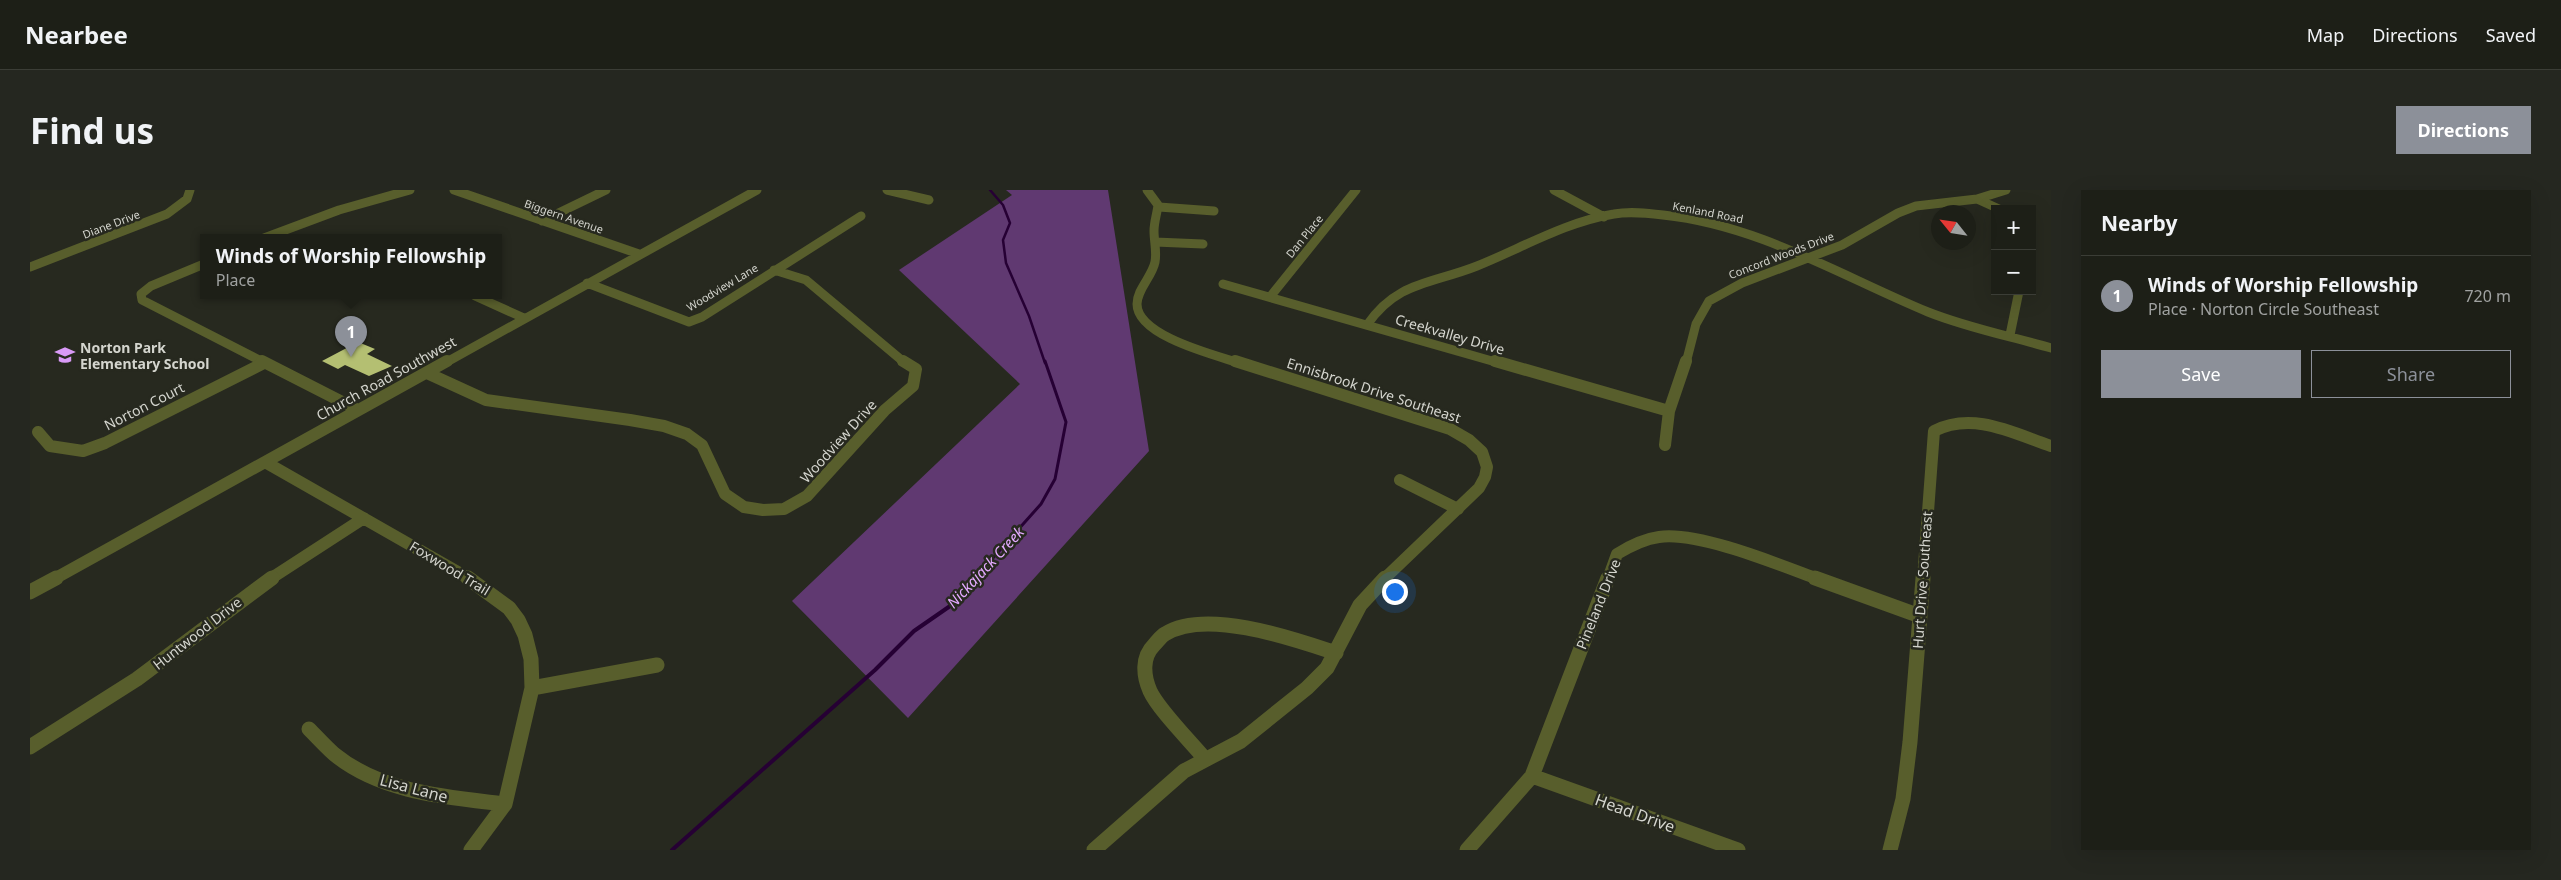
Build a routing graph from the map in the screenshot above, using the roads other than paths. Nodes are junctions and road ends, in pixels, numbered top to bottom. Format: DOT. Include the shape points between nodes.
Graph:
graph roads {
  1 [pos="190,190"];
  2 [pos="410,190"];
  3 [pos="454,190"];
  4 [pos="606,190"];
  5 [pos="757,190"];
  6 [pos="887,190"];
  7 [pos="1147,190"];
  8 [pos="1356,190"];
  9 [pos="1554,190"];
  10 [pos="2006,190"];
  11 [pos="1977,199"];
  12 [pos="929,200"];
  13 [pos="1991,206"];
  14 [pos="1159,207"];
  15 [pos="1214,211"];
  16 [pos="861,216"];
  17 [pos="1604,217"];
  18 [pos="542,220"];
  19 [pos="274,234"];
  20 [pos="1155,242"];
  21 [pos="1203,244"];
  22 [pos="639,254"];
  23 [pos="1810,258"];
  24 [pos="200,266"];
  25 [pos="30,267"];
  26 [pos="774,270"];
  27 [pos="587,283"];
  28 [pos="1223,284"];
  29 [pos="2018,295"];
  30 [pos="1270,297"];
  31 [pos="482,299"];
  32 [pos="524,318"];
  33 [pos="1367,325"];
  34 [pos="2010,335"];
  35 [pos="2051,348"];
  36 [pos="264,363"];
  37 [pos="427,373"];
  38 [pos="358,410"];
  39 [pos="1669,411"];
  40 [pos="38,432"];
  41 [pos="1666,445"];
  42 [pos="2051,446"];
  43 [pos="265,462"];
  44 [pos="1400,480"];
  45 [pos="1458,509"];
  46 [pos="364,518"];
  47 [pos="30,592"];
  48 [pos="1920,616"];
  49 [pos="1336,653"];
  50 [pos="657,665"];
  51 [pos="532,688"];
  52 [pos="309,729"];
  53 [pos="30,747"];
  54 [pos="1205,759"];
  55 [pos="1532,776"];
  56 [pos="505,804"];
  57 [pos="471,850"];
  58 [pos="1094,850"];
  59 [pos="1467,850"];
  60 [pos="1738,850"];
  61 [pos="1890,850"];
  1 -- 25 [label="street, Diane Drive" via="188,199 167,214"];
  2 -- 19 [label="street" via="332,212"];
  3 -- 18 [label="street, Biggern Avenue"];
  4 -- 18 [label="street"];
  5 -- 22 [label="street, Church Road Southwest"];
  6 -- 12 [label="street"];
  7 -- 14 [label="street" via="1158,201"];
  8 -- 30 [label="street, Dan Place"];
  9 -- 17 [label="street"];
  10 -- 11 [label="street, Concord Woods Drive"];
  11 -- 13 [label="street"];
  11 -- 23 [label="street, Concord Woods Drive" via="1916,206"];
  14 -- 15 [label="street"];
  14 -- 20 [label="street" via="1154,227"];
  16 -- 26 [label="street, Woodview Lane"];
  17 -- 23 [label="street, Kenland Road" via="1656,214 1716,223 1772,240"];
  17 -- 33 [label="street, Kenland Road" via="1550,233 1468,269 1393,296 1381,305"];
  18 -- 22 [label="street, Biggern Avenue"];
  20 -- 21 [label="street"];
  20 -- 45 [label="street, Ennisbrook Drive Southeast" via="1151,277 1138,296 1138,304 1142,316 1161,335 1450,429 1467,438 1484,455 1488,464 1487,475"];
  22 -- 27 [label="street, Church Road Southwest"];
  23 -- 34 [label="street, Kenland Road" via="1932,313"];
  23 -- 39 [label="street, Concord Woods Drive" via="1742,283 1709,301 1696,324"];
  24 -- 36 [label="street" via="151,286 141,294 142,300"];
  26 -- 27 [label="street, Woodview Lane" via="702,317 689,322"];
  26 -- 37 [label="street, Woodview Drive" via="806,280 899,359 916,369 913,386 885,410 807,496 784,509 744,507 725,494 702,445 687,434 630,420 496,402"];
  27 -- 32 [label="street, Church Road Southwest"];
  28 -- 30 [label="street, Creekvalley Drive"];
  29 -- 34 [label="street"];
  30 -- 33 [label="street, Creekvalley Drive"];
  31 -- 32 [label="street"];
  32 -- 37 [label="street, Church Road Southwest"];
  33 -- 39 [label="street, Creekvalley Drive"];
  34 -- 35 [label="street, Kenland Road"];
  36 -- 38 [label="street"];
  36 -- 40 [label="street, Norton Court" via="83,451 50,446"];
  37 -- 38 [label="street, Church Road Southwest"];
  38 -- 43 [label="street, Church Road Southwest"];
  39 -- 41 [label="street, Concord Woods Drive"];
  42 -- 48 [label="street, Hurt Drive Southeast" via="1992,426 1969,422 1940,426 1934,431"];
  43 -- 46 [label="street, Foxwood Trail"];
  43 -- 47 [label="street, Church Road Southwest"];
  44 -- 45 [label="street"];
  45 -- 49 [label="street, Ennisbrook Drive Southeast" via="1392,570 1360,605"];
  46 -- 51 [label="street, Foxwood Trail" via="479,584 510,608 525,635 532,659"];
  46 -- 53 [label="street, Huntwood Drive" via="257,587 137,679"];
  48 -- 55 [label="street, Pineland Drive" via="1700,541 1668,536 1649,538 1617,554"];
  48 -- 61 [label="street, Hurt Drive Southeast" via="1903,799"];
  49 -- 54 [label="street, Ennisbrook Drive Southeast" via="1327,668 1306,688 1241,740"];
  49 -- 54 [label="street" via="1270,631 1234,626 1190,626 1167,632 1154,643 1143,666 1150,692"];
  50 -- 51 [label="street"];
  51 -- 56 [label="street, Foxwood Trail"];
  52 -- 56 [label="street, Lisa Lane" via="334,754 381,782 435,796"];
  54 -- 58 [label="street, Ennisbrook Drive Southeast" via="1184,771"];
  55 -- 59 [label="street, Pineland Drive"];
  55 -- 60 [label="street, Head Drive"];
  56 -- 57 [label="street, Foxwood Trail"];
}
